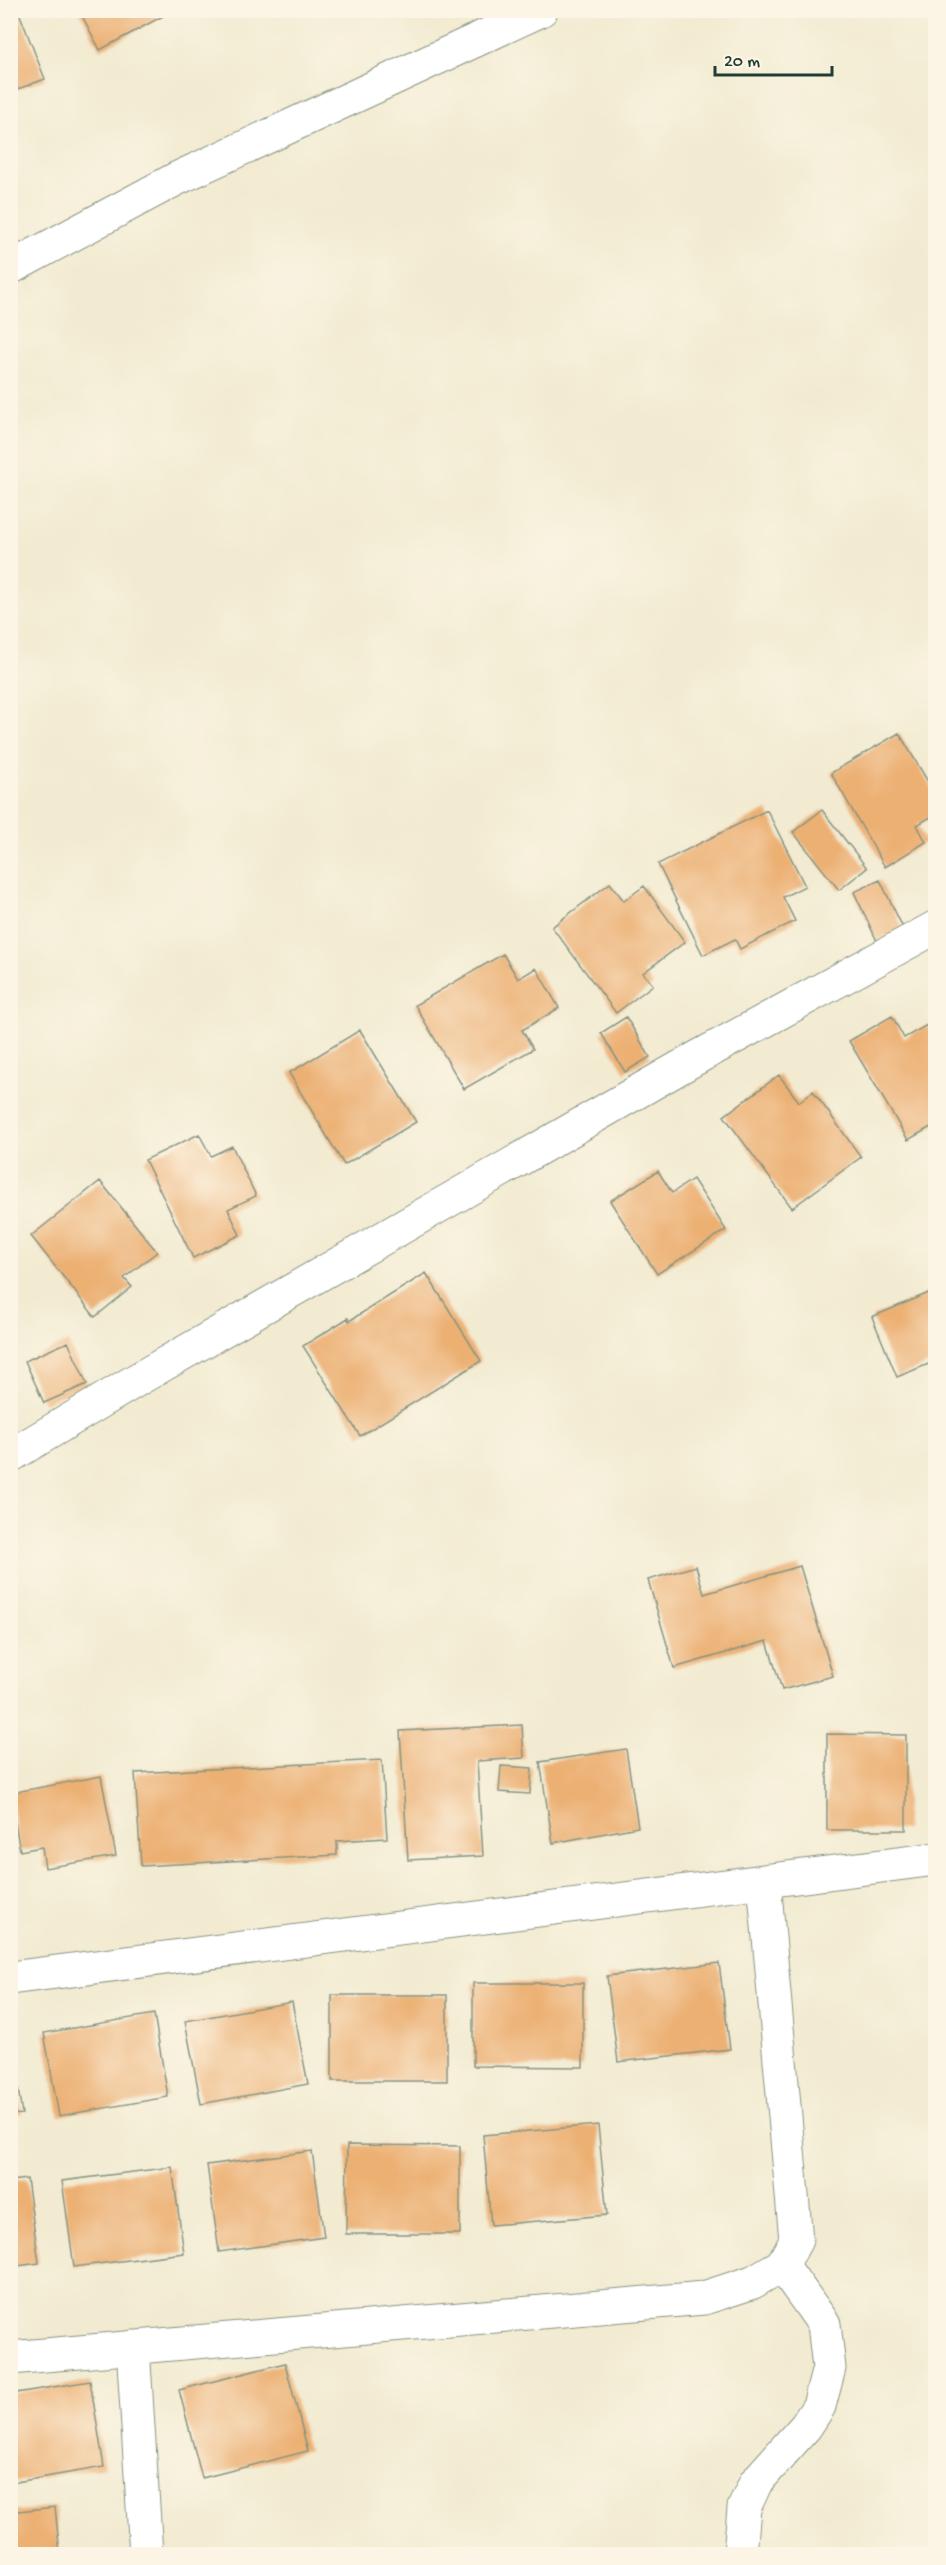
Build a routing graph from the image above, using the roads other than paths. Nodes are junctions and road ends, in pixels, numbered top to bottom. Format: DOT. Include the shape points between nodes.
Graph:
graph roads {
  1 [pos="541,10"];
  2 [pos="10,268"];
  3 [pos="936,927"];
  4 [pos="10,1456"];
  5 [pos="936,1859"];
  6 [pos="764,1881"];
  7 [pos="10,1978"];
  8 [pos="782,2265"];
  9 [pos="133,2347"];
  10 [pos="10,2358"];
  11 [pos="146,2554"];
  12 [pos="740,2554"];
  1 -- 2 [label="street" via="176,179"];
  3 -- 4 [label="street" via="650,1085"];
  5 -- 6 [label="street"];
  6 -- 7 [label="street"];
  6 -- 8 [label="street" via="796,2240"];
  8 -- 9 [label="street" via="753,2282 704,2298"];
  8 -- 12 [label="street" via="824,2324 829,2368 819,2406 756,2482 744,2508"];
  9 -- 10 [label="street"];
  9 -- 11 [label="street"];
}
